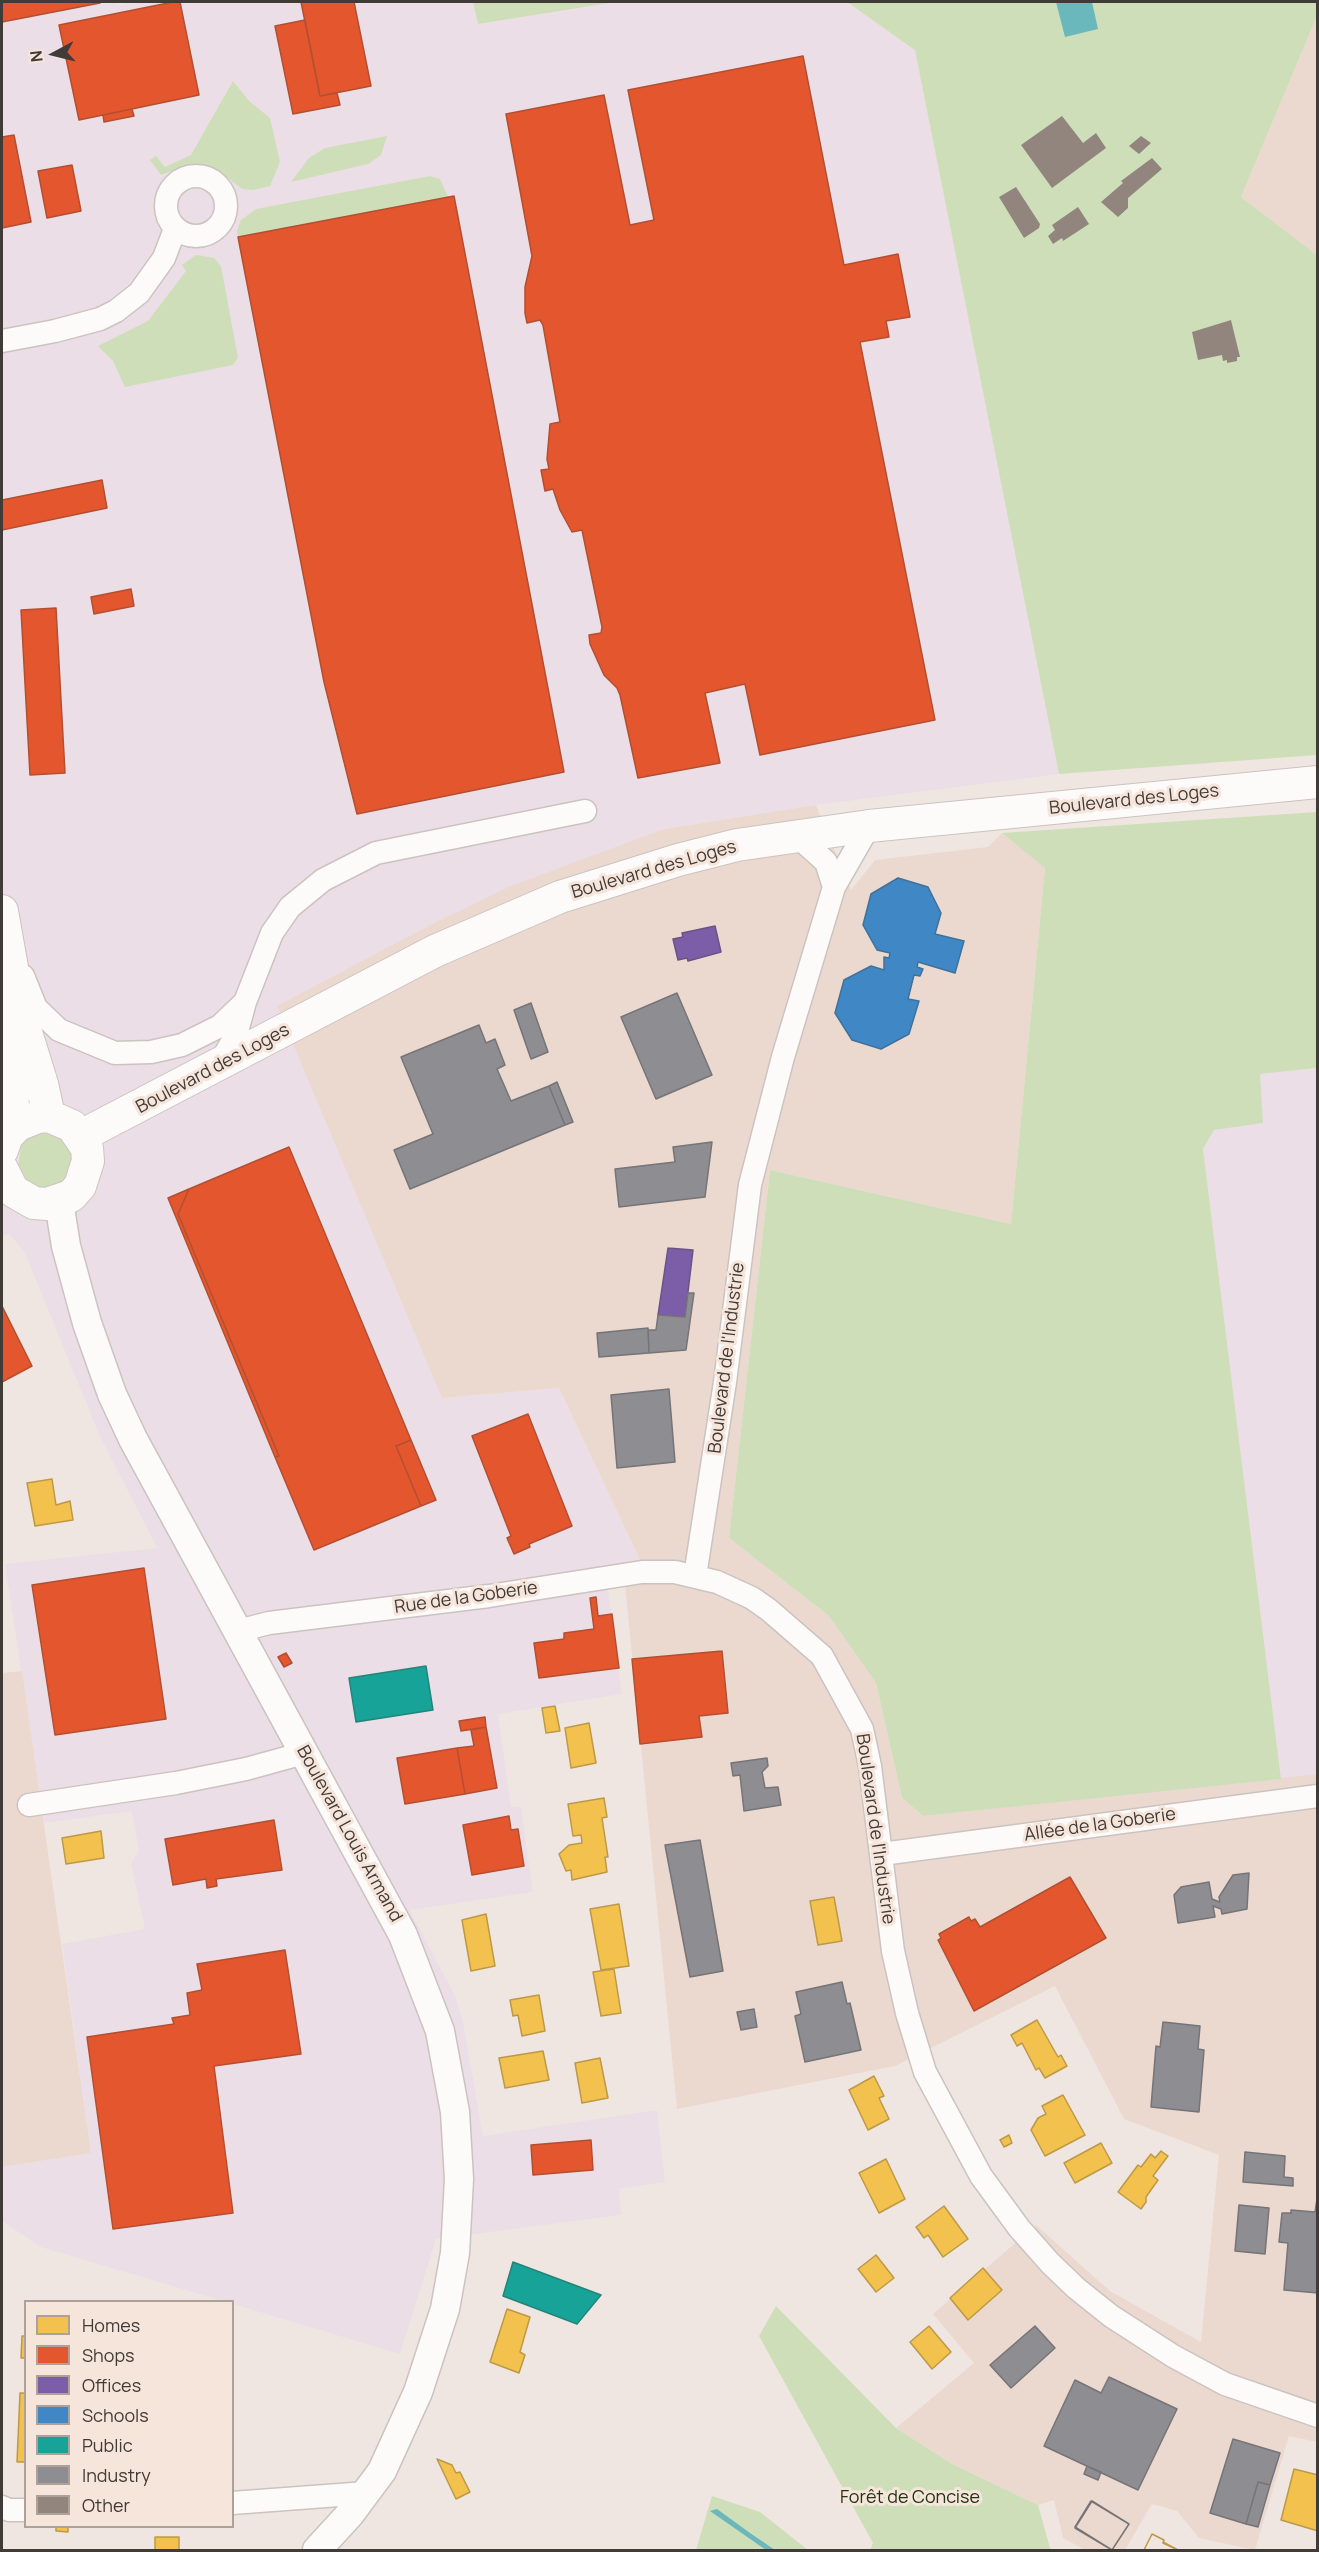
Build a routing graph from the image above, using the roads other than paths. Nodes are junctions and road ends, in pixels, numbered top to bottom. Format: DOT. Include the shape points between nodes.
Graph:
graph roads {
  1 [pos="175,229"];
  2 [pos="2,341"];
  3 [pos="1317,782"];
  4 [pos="585,811"];
  5 [pos="869,826"];
  6 [pos="796,836"];
  7 [pos="834,887"];
  8 [pos="2,911"];
  9 [pos="245,1002"];
  10 [pos="2,1015"];
  11 [pos="218,1067"];
  12 [pos="49,1116"];
  13 [pos="81,1136"];
  14 [pos="10,1138"];
  15 [pos="3,1178"];
  16 [pos="59,1202"];
  17 [pos="695,1576"];
  18 [pos="238,1631"];
  19 [pos="304,1753"];
  20 [pos="1317,1796"];
  21 [pos="28,1805"];
  22 [pos="882,1854"];
  23 [pos="1317,2416"];
  24 [pos="366,2493"];
  25 [pos="234,2503"];
  26 [pos="2,2507"];
  27 [pos="24,2510"];
  28 [pos="317,2550"];
  1 -- 2 [label="street" via="164,258 140,293 116,311 55,331"];
  3 -- 5 [label="main road, Boulevard des Loges"];
  4 -- 9 [label="street" via="399,848 354,862 323,880 290,907 272,933"];
  5 -- 6 [label="main road, Boulevard des Loges"];
  5 -- 7 [label="street, Boulevard de l'Industrie"];
  6 -- 7 [label="street" via="826,862"];
  6 -- 11 [label="main road, Boulevard des Loges" via="678,860 560,897 435,951"];
  7 -- 17 [label="street, Boulevard de l'Industrie" via="750,1185"];
  8 -- 9 [label="street" via="36,1008 59,1030 115,1053 151,1052 182,1045 220,1026"];
  8 -- 12 [label="main road" via="21,1013"];
  9 -- 11 [label="street" via="236,1035"];
  10 -- 14 [label="main road" via="12,1063"];
  11 -- 13 [label="main road, Boulevard des Loges"];
  12 -- 13 [label="main road" via="72,1126"];
  12 -- 14 [label="main road" via="38,1117"];
  13 -- 16 [label="main road" via="88,1161 86,1174 71,1196"];
  15 -- 16 [label="main road" via="22,1199 34,1203"];
  16 -- 18 [label="street, Boulevard Louis Armand" via="66,1246 87,1323 112,1394"];
  17 -- 18 [label="street, Rue de la Goberie" via="642,1572 489,1596 269,1623"];
  17 -- 22 [label="street, Boulevard de l'Industrie" via="752,1598 822,1656 862,1730"];
  18 -- 19 [label="street, Boulevard Louis Armand"];
  19 -- 21 [label="street" via="176,1784"];
  19 -- 24 [label="street, Boulevard Louis Armand" via="403,1935 440,2031 455,2112 458,2228 445,2310 418,2392 382,2471"];
  20 -- 22 [label="street, Allée de la Goberie"];
  22 -- 23 [label="street, Boulevard de l'Industrie" via="893,1951 917,2049 962,2144 1007,2212 1076,2288 1138,2334 1225,2384"];
  24 -- 25 [label="street"];
  24 -- 28 [label="street, Boulevard Louis Armand"];
  26 -- 27 [label="street"];
}
